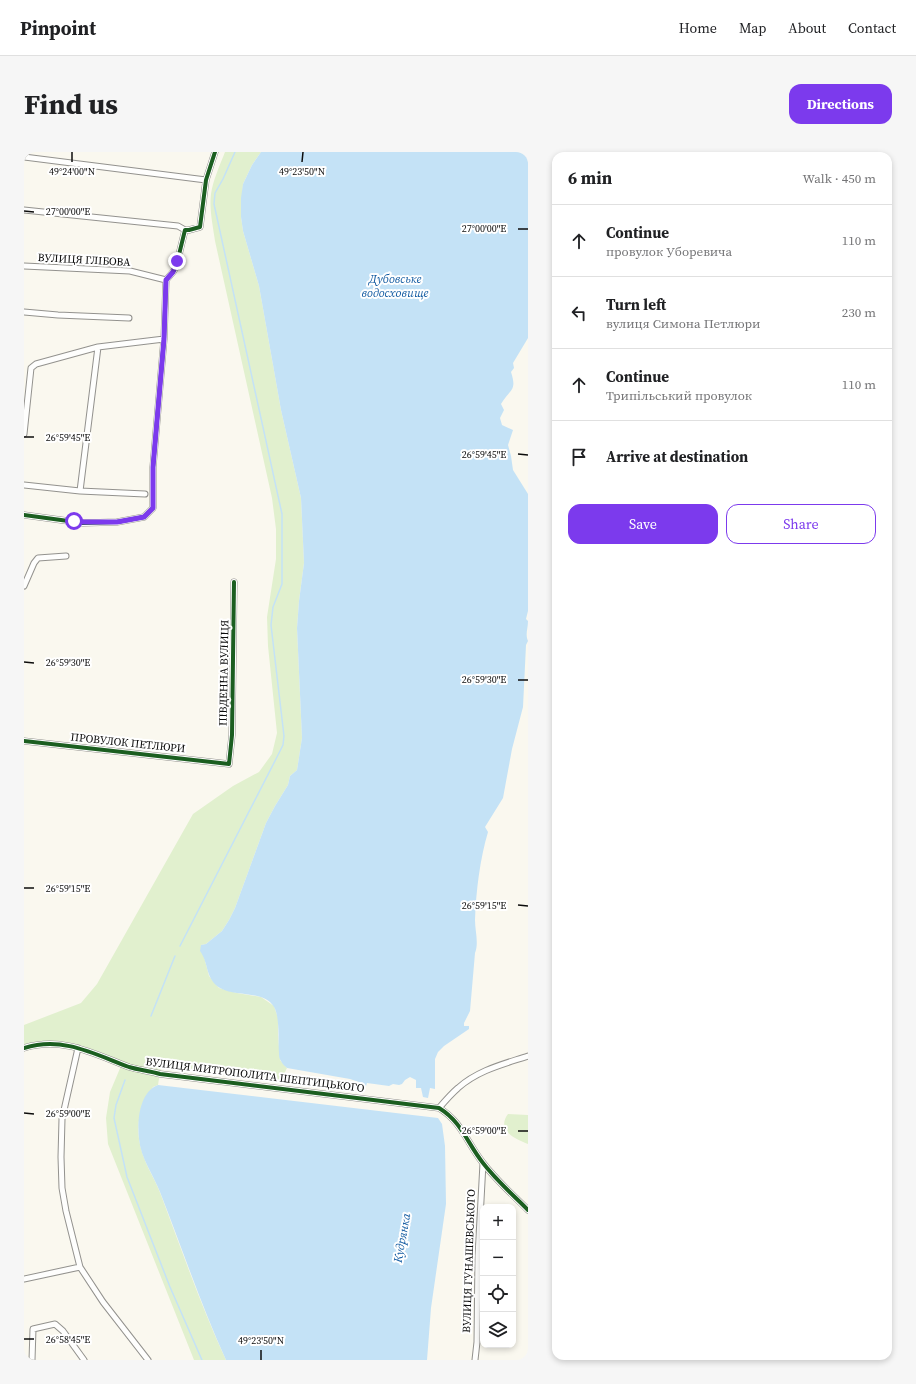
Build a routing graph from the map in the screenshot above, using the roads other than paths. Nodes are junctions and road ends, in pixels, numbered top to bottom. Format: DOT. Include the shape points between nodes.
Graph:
graph roads {
  1 [pos="215,152"];
  2 [pos="24,157"];
  3 [pos="206,180"];
  4 [pos="24,210"];
  5 [pos="185,230"];
  6 [pos="24,266"];
  7 [pos="166,280"];
  8 [pos="24,312"];
  9 [pos="129,318"];
  10 [pos="164,339"];
  11 [pos="98,347"];
  12 [pos="24,434"];
  13 [pos="24,485"];
  14 [pos="80,491"];
  15 [pos="145,494"];
  16 [pos="24,514"];
  17 [pos="66,556"];
  18 [pos="234,582"];
  19 [pos="24,586"];
  20 [pos="24,741"];
  21 [pos="229,764"];
  22 [pos="24,1048"];
  23 [pos="78,1048"];
  24 [pos="528,1056"];
  25 [pos="439,1108"];
  26 [pos="483,1163"];
  27 [pos="528,1210"];
  28 [pos="80,1267"];
  29 [pos="24,1279"];
  30 [pos="32,1360"];
  31 [pos="84,1360"];
  32 [pos="148,1360"];
  33 [pos="475,1360"];
  1 -- 3 [label="street"];
  2 -- 3 [label="street"];
  3 -- 5 [label="street" via="200,227"];
  4 -- 5 [label="street" via="178,226"];
  5 -- 7 [label="street" via="176,267"];
  6 -- 7 [label="street, ВУЛИЦЯ ГЛІБОВА" via="130,271"];
  7 -- 10 [label="street"];
  8 -- 9 [label="street"];
  10 -- 11 [label="street"];
  10 -- 16 [label="street" via="153,467 153,508 144,517 117,522 84,522"];
  11 -- 12 [label="street" via="36,364 31,368"];
  11 -- 14 [label="street"];
  13 -- 14 [label="street"];
  14 -- 15 [label="street"];
  17 -- 19 [label="street" via="38,558"];
  18 -- 21 [label="street, ПІВДЕННА ВУЛИЦЯ" via="232,735"];
  20 -- 21 [label="street, ПРОВУЛОК ПЕТЛЮРИ"];
  22 -- 23 [label="street, ВУЛИЦЯ МИТРОПОЛИТА ШЕПТИЦЬКОГО" via="50,1044"];
  23 -- 25 [label="street, ВУЛИЦЯ МИТРОПОЛИТА ШЕПТИЦЬКОГО" via="131,1068 160,1074"];
  23 -- 28 [label="street" via="62,1119 61,1157 62,1188"];
  24 -- 25 [label="street" via="477,1075 458,1088"];
  25 -- 26 [label="street" via="457,1123"];
  26 -- 27 [label="street"];
  26 -- 33 [label="street, ВУЛИЦЯ ГУНАШЕВСЬКОГО"];
  28 -- 29 [label="street"];
  28 -- 32 [label="street" via="103,1302"];
  30 -- 31 [label="street" via="33,1329 55,1324"];
}
